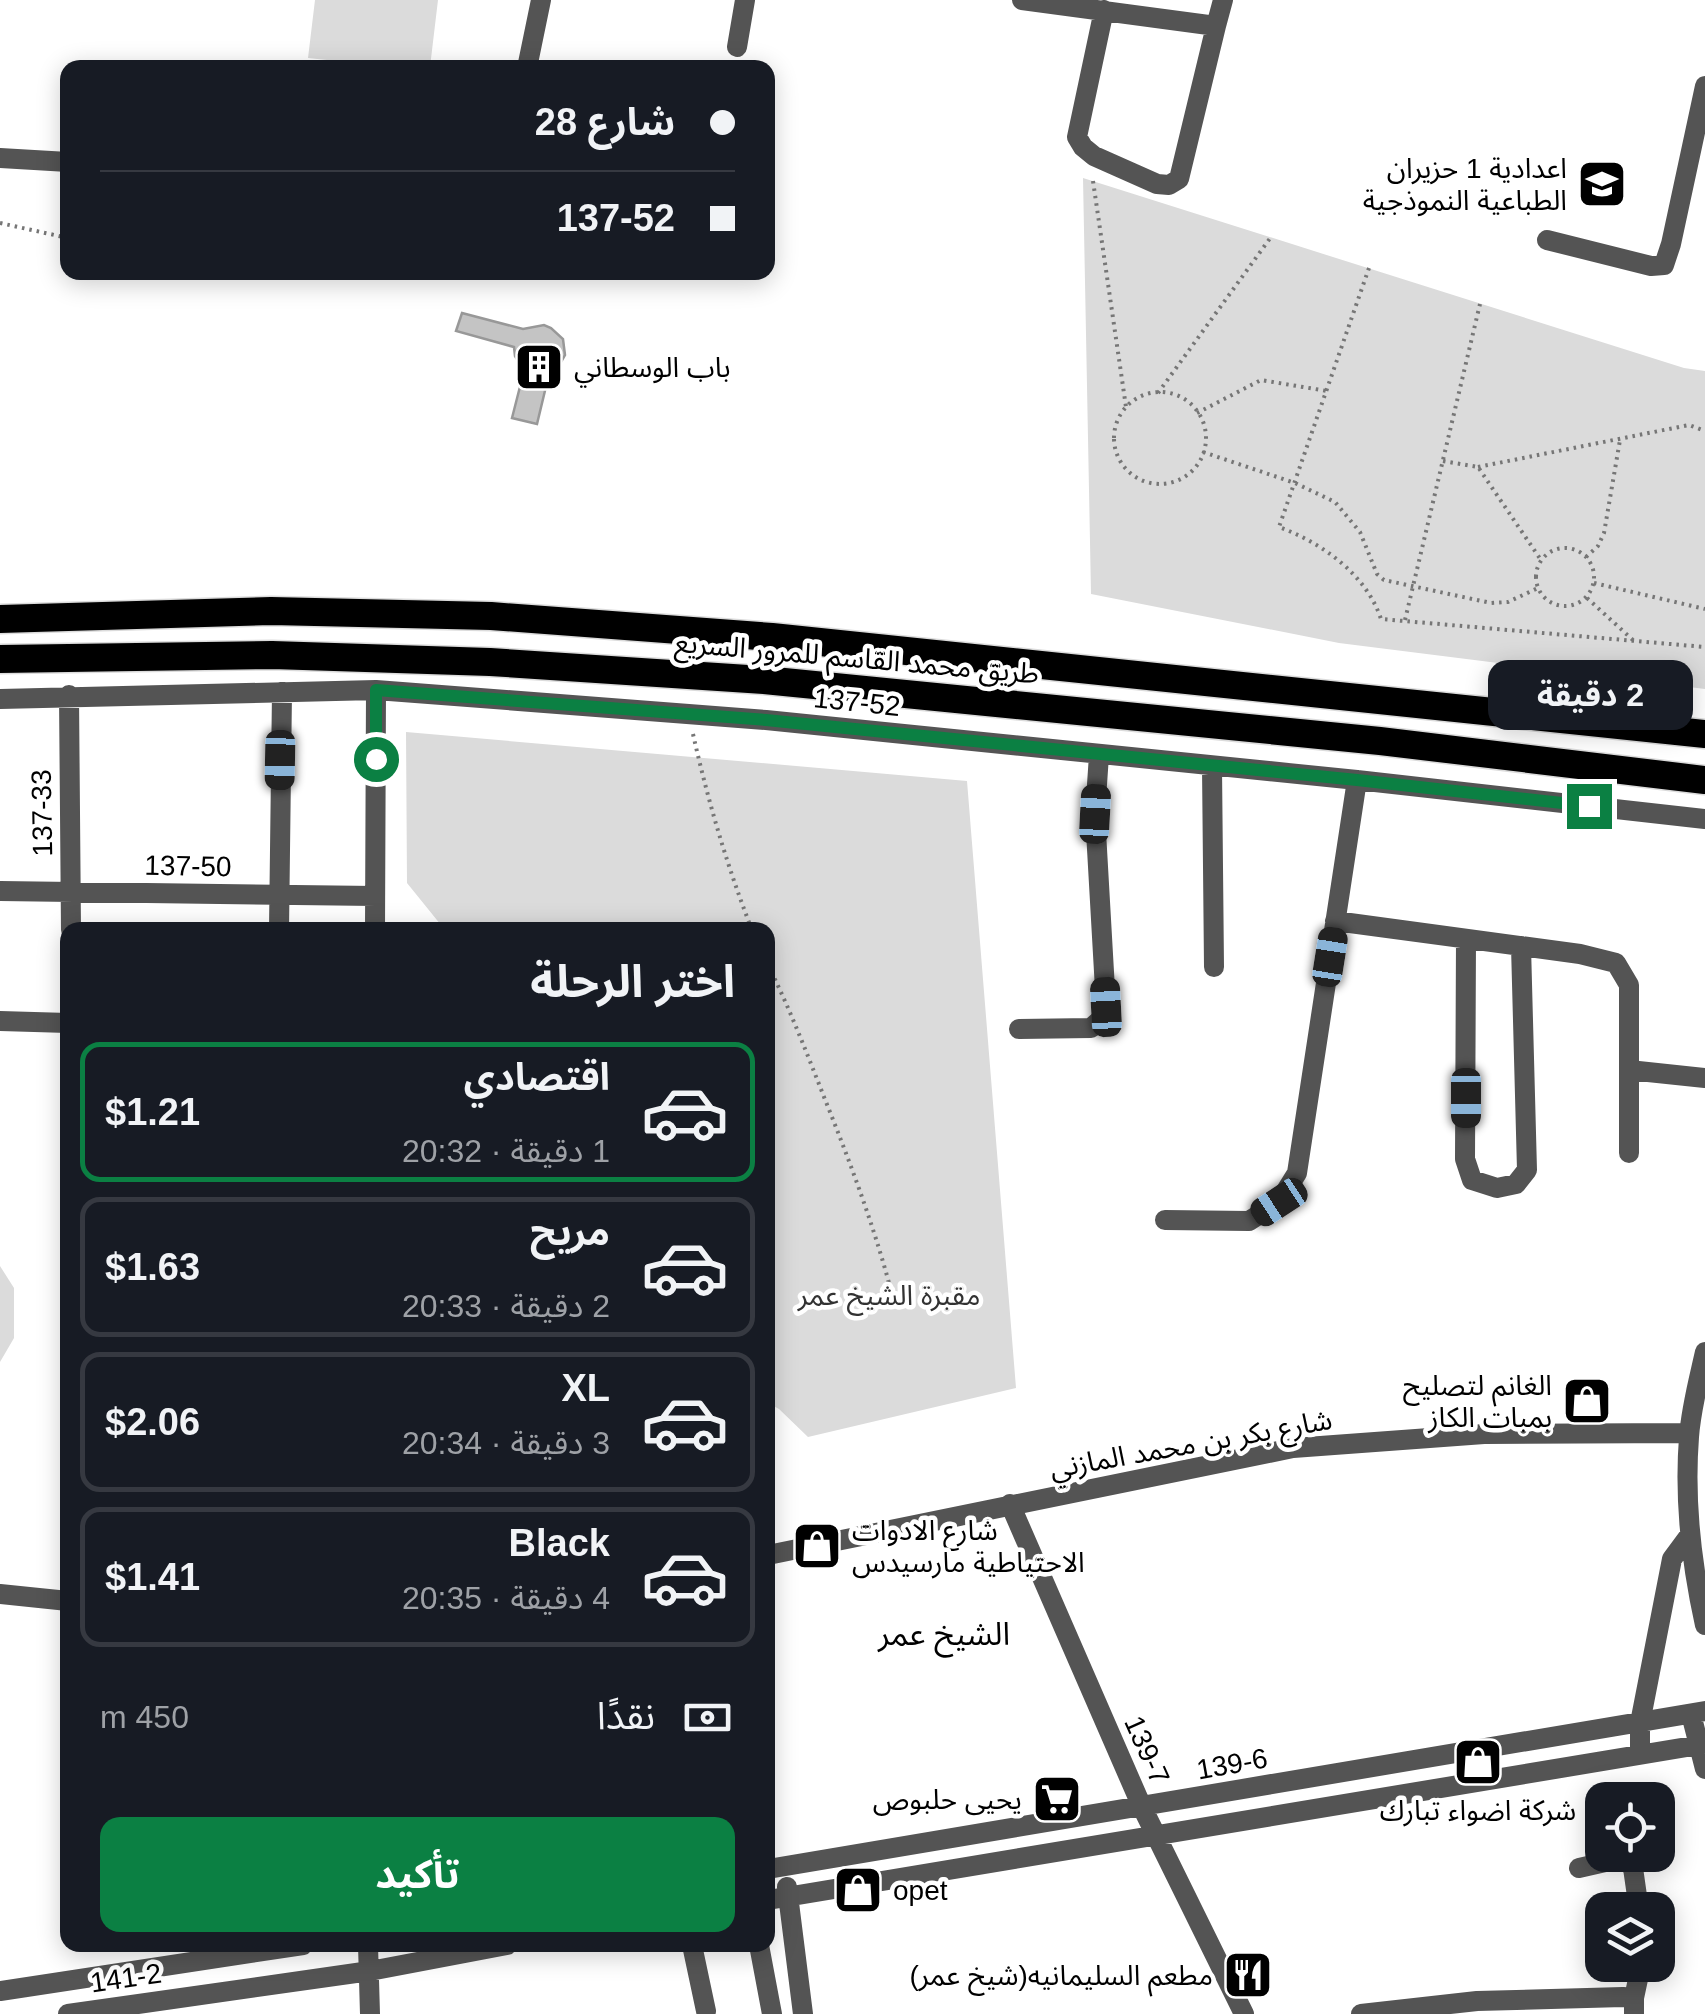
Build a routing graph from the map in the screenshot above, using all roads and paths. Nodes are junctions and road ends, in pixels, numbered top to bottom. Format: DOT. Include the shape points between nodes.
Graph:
graph roads {
  1 [pos="541,0"];
  2 [pos="745,0"];
  3 [pos="1022,0"];
  4 [pos="1222,0"];
  5 [pos="1104,10"];
  6 [pos="1216,26"];
  7 [pos="737,47"];
  8 [pos="529,60"];
  9 [pos="1705,86"];
  10 [pos="0,158"];
  11 [pos="60,162"];
  12 [pos="1093,181"];
  13 [pos="0,223"];
  14 [pos="60,236"];
  15 [pos="1271,237"];
  16 [pos="1547,240"];
  17 [pos="1370,268"];
  18 [pos="1480,304"];
  19 [pos="1327,391"];
  20 [pos="1158,393"];
  21 [pos="1126,407"];
  22 [pos="1197,412"];
  23 [pos="1705,432"];
  24 [pos="1620,439"];
  25 [pos="1203,452"];
  26 [pos="1443,461"];
  27 [pos="1478,467"];
  28 [pos="1295,484"];
  29 [pos="1586,557"];
  30 [pos="1541,560"];
  31 [pos="1594,583"];
  32 [pos="1414,586"];
  33 [pos="1538,588"];
  34 [pos="1586,598"];
  35 [pos="1705,610"];
  36 [pos="0,619"];
  37 [pos="1404,621"];
  38 [pos="1634,641"];
  39 [pos="1705,647"];
  40 [pos="0,659"];
  41 [pos="376,690"];
  42 [pos="282,692"];
  43 [pos="69,695"];
  44 [pos="0,699"];
  45 [pos="688,714"];
  46 [pos="1705,734"];
  47 [pos="1099,755"];
  48 [pos="1212,767"];
  49 [pos="1357,780"];
  50 [pos="1705,780"];
  51 [pos="1705,820"];
  52 [pos="0,891"];
  53 [pos="70,892"];
  54 [pos="278,895"];
  55 [pos="375,896"];
  56 [pos="1335,921"];
  57 [pos="71,922"];
  58 [pos="279,922"];
  59 [pos="375,922"];
  60 [pos="749,922"];
  61 [pos="1466,939"];
  62 [pos="1521,946"];
  63 [pos="1214,967"];
  64 [pos="775,979"];
  65 [pos="0,1021"];
  66 [pos="60,1023"];
  67 [pos="1018,1029"];
  68 [pos="1629,1070"];
  69 [pos="1705,1078"];
  70 [pos="1630,1153"];
  71 [pos="1165,1220"];
  72 [pos="893,1298"];
  73 [pos="1705,1352"];
  74 [pos="1702,1378"];
  75 [pos="1689,1432"];
  76 [pos="1696,1487"];
  77 [pos="1010,1504"];
  78 [pos="1689,1536"];
  79 [pos="775,1553"];
  80 [pos="0,1594"];
  81 [pos="60,1600"];
  82 [pos="1705,1624"];
  83 [pos="1698,1713"];
  84 [pos="1640,1722"];
  85 [pos="1699,1745"];
  86 [pos="1640,1754"];
  87 [pos="1705,1768"];
  88 [pos="1142,1808"];
  89 [pos="1155,1835"];
  90 [pos="776,1868"];
  91 [pos="1579,1868"];
  92 [pos="1636,1892"];
  93 [pos="778,1898"];
  94 [pos="257,1952"];
  95 [pos="369,1952"];
  96 [pos="471,1952"];
  97 [pos="694,1952"];
  98 [pos="761,1952"];
  99 [pos="370,1971"];
  100 [pos="0,1991"];
  101 [pos="1634,2006"];
  102 [pos="706,2010"];
  103 [pos="68,2014"];
  104 [pos="370,2014"];
  105 [pos="772,2014"];
  106 [pos="803,2014"];
  107 [pos="1244,2014"];
  108 [pos="1361,2014"];
  1 -- 8 [label="street"];
  2 -- 7 [label="street"];
  3 -- 5 [label="street"];
  4 -- 6 [label="street"];
  5 -- 6 [label="street"];
  5 -- 6 [label="street" via="1077,137 1094,156 1157,184 1179,179"];
  9 -- 16 [label="street" via="1664,265"];
  10 -- 11 [label="street"];
  12 -- 21 [label="path"];
  13 -- 14 [label="path"];
  15 -- 20 [label="path"];
  17 -- 19 [label="path"];
  18 -- 26 [label="path"];
  19 -- 22 [label="path" via="1261,380"];
  19 -- 28 [label="path"];
  20 -- 21 [label="path"];
  20 -- 22 [label="path" via="1181,397"];
  21 -- 25 [label="path" via="1117,420 1115,451 1132,476 1146,483 1177,481"];
  22 -- 25 [label="path"];
  23 -- 24 [label="path" via="1689,426"];
  24 -- 27 [label="path"];
  24 -- 29 [label="path" via="1604,533"];
  25 -- 28 [label="path"];
  26 -- 27 [label="path"];
  26 -- 32 [label="path"];
  27 -- 30 [label="path"];
  28 -- 32 [label="path" via="1335,502 1349,517 1377,574"];
  28 -- 37 [label="path" via="1279,527 1305,536 1345,567 1373,597 1382,619"];
  29 -- 30 [label="path" via="1566,548"];
  29 -- 31 [label="path"];
  30 -- 33 [label="path"];
  31 -- 34 [label="path"];
  31 -- 35 [label="path"];
  32 -- 33 [label="path" via="1491,602"];
  32 -- 37 [label="path"];
  33 -- 34 [label="path" via="1560,606"];
  34 -- 38 [label="path"];
  36 -- 46 [label="highway, طريق محمد القاسم للمرور السريع" via="271,611 492,616 772,637"];
  37 -- 38 [label="path"];
  38 -- 39 [label="path"];
  40 -- 50 [label="highway, طريق محمد القاسم للمرور السريع" via="292,656 764,680"];
  41 -- 42 [label="street, 137-52"];
  41 -- 45 [label="street, 137-52"];
  41 -- 55 [label="street"];
  42 -- 43 [label="street, 137-52"];
  42 -- 54 [label="street"];
  43 -- 44 [label="street, 137-52"];
  43 -- 53 [label="street, 137-33"];
  45 -- 47 [label="street, 137-52"];
  45 -- 60 [label="path"];
  47 -- 48 [label="street, 137-52"];
  47 -- 67 [label="street" via="1095,814 1106,1007 1091,1028"];
  48 -- 49 [label="street, 137-52"];
  48 -- 63 [label="street"];
  49 -- 51 [label="street, 137-52"];
  49 -- 56 [label="street"];
  52 -- 53 [label="street, 137-50"];
  53 -- 54 [label="street, 137-50"];
  53 -- 57 [label="street, 137-33"];
  54 -- 55 [label="street, 137-50"];
  54 -- 58 [label="street"];
  55 -- 59 [label="street"];
  56 -- 61 [label="street"];
  56 -- 71 [label="street" via="1297,1173 1279,1202 1249,1221"];
  61 -- 62 [label="street"];
  61 -- 62 [label="street" via="1465,1158 1472,1180 1497,1188 1516,1184 1526,1170"];
  62 -- 68 [label="street" via="1616,963 1629,986"];
  64 -- 72 [label="path" via="872,1224"];
  65 -- 66 [label="street"];
  68 -- 69 [label="street"];
  68 -- 70 [label="street"];
  73 -- 74 [label="street"];
  74 -- 75 [label="street"];
  75 -- 76 [label="street"];
  75 -- 77 [label="street, شارع بكر بن محمد المازني" via="1484,1434 1293,1448"];
  76 -- 78 [label="street"];
  77 -- 79 [label="street, شارع بكر بن محمد المازني"];
  77 -- 88 [label="street, 139-7"];
  78 -- 82 [label="street"];
  78 -- 84 [label="street" via="1672,1559"];
  80 -- 81 [label="street"];
  83 -- 84 [label="street, 139-6"];
  83 -- 85 [label="street"];
  84 -- 86 [label="street"];
  84 -- 88 [label="street, 139-6"];
  85 -- 86 [label="street, 139-6"];
  85 -- 87 [label="street"];
  86 -- 89 [label="street, 139-6"];
  88 -- 89 [label="street, 139-7"];
  88 -- 90 [label="street, 139-6"];
  89 -- 93 [label="street, 139-6"];
  89 -- 107 [label="street, 139-7"];
  90 -- 93 [label="street"];
  91 -- 92 [label="street" via="1623,1858 1633,1868"];
  93 -- 106 [label="street"];
  94 -- 100 [label="street, 141-2"];
  95 -- 99 [label="street"];
  96 -- 99 [label="street"];
  97 -- 102 [label="street"];
  98 -- 105 [label="street"];
  99 -- 103 [label="street, 141-2"];
  99 -- 104 [label="street"];
  101 -- 108 [label="street" via="1477,2002"];
}
